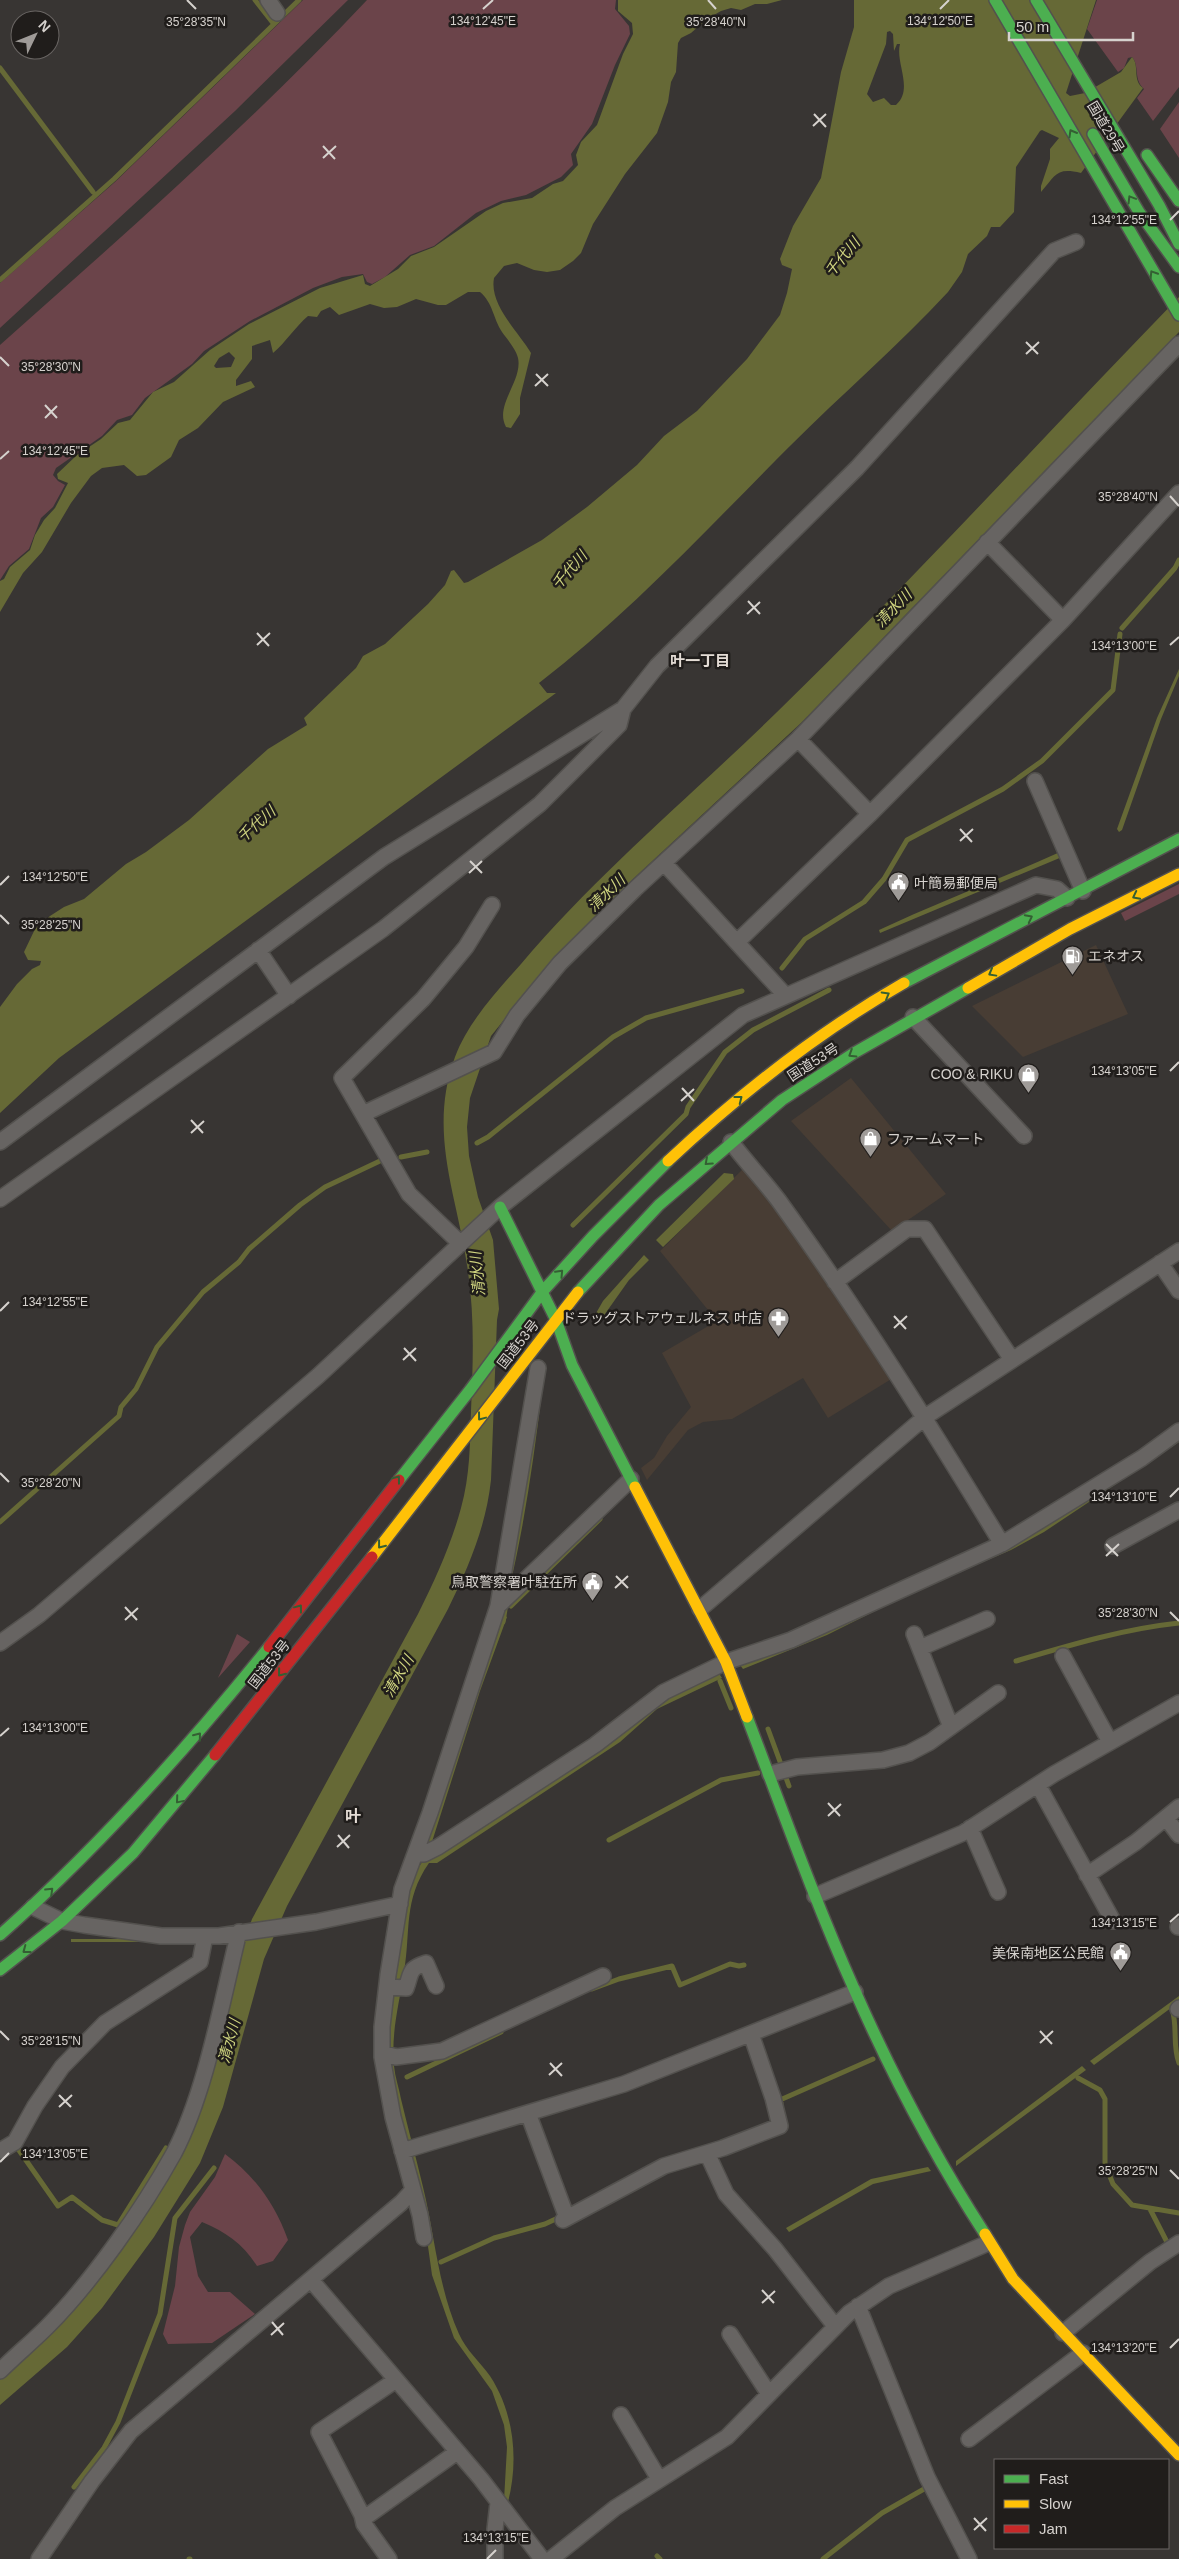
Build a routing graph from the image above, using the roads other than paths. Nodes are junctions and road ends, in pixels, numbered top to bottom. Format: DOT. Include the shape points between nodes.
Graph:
graph roads {
  1 [pos="268,0"];
  2 [pos="995,0"];
  3 [pos="1038,0"];
  4 [pos="278,13"];
  5 [pos="1118,112"];
  6 [pos="1088,127"];
  7 [pos="1140,144"];
  8 [pos="1179,201"];
  9 [pos="1157,203"];
  10 [pos="1179,234"];
  11 [pos="1076,242"];
  12 [pos="1179,244"];
  13 [pos="1179,267"];
  14 [pos="1179,315"];
  15 [pos="1179,344"];
  16 [pos="1179,493"];
  17 [pos="987,542"];
  18 [pos="1063,620"];
  19 [pos="623,709"];
  20 [pos="798,739"];
  21 [pos="1035,781"];
  22 [pos="870,814"];
  23 [pos="1179,839"];
  24 [pos="664,863"];
  25 [pos="1179,874"];
  26 [pos="1083,891"];
  27 [pos="1068,898"];
  28 [pos="492,905"];
  29 [pos="737,942"];
  30 [pos="258,950"];
  31 [pos="785,995"];
  32 [pos="289,996"];
  33 [pos="913,1017"];
  34 [pos="364,1114"];
  35 [pos="1024,1136"];
  36 [pos="0,1142"];
  37 [pos="731,1142"];
  38 [pos="0,1199"];
  39 [pos="500,1207"];
  40 [pos="461,1244"];
  41 [pos="1179,1251"];
  42 [pos="1160,1263"];
  43 [pos="835,1282"];
  44 [pos="1179,1291"];
  45 [pos="542,1292"];
  46 [pos="556,1320"];
  47 [pos="1011,1358"];
  48 [pos="538,1368"];
  49 [pos="925,1417"];
  50 [pos="1179,1432"];
  51 [pos="631,1479"];
  52 [pos="1179,1510"];
  53 [pos="1002,1544"];
  54 [pos="1114,1546"];
  55 [pos="498,1606"];
  56 [pos="700,1609"];
  57 [pos="987,1619"];
  58 [pos="914,1634"];
  59 [pos="0,1643"];
  60 [pos="920,1648"];
  61 [pos="1062,1656"];
  62 [pos="726,1662"];
  63 [pos="998,1693"];
  64 [pos="1179,1703"];
  65 [pos="952,1727"];
  66 [pos="1110,1742"];
  67 [pos="770,1774"];
  68 [pos="1038,1785"];
  69 [pos="1179,1807"];
  70 [pos="1166,1818"];
  71 [pos="970,1828"];
  72 [pos="1179,1835"];
  73 [pos="416,1854"];
  74 [pos="1086,1875"];
  75 [pos="998,1892"];
  76 [pos="815,1896"];
  77 [pos="400,1904"];
  78 [pos="33,1907"];
  79 [pos="62,1921"];
  80 [pos="1113,1921"];
  81 [pos="239,1932"];
  82 [pos="0,1935"];
  83 [pos="205,1936"];
  84 [pos="0,1970"];
  85 [pos="603,1976"];
  86 [pos="436,1986"];
  87 [pos="387,1987"];
  88 [pos="855,1992"];
  89 [pos="751,2034"];
  90 [pos="382,2054"];
  91 [pos="528,2113"];
  92 [pos="0,2151"];
  93 [pos="402,2151"];
  94 [pos="707,2153"];
  95 [pos="412,2190"];
  96 [pos="424,2238"];
  97 [pos="988,2243"];
  98 [pos="1179,2243"];
  99 [pos="311,2280"];
  100 [pos="858,2306"];
  101 [pos="835,2326"];
  102 [pos="1063,2332"];
  103 [pos="730,2334"];
  104 [pos="1083,2354"];
  105 [pos="0,2371"];
  106 [pos="396,2380"];
  107 [pos="769,2394"];
  108 [pos="621,2415"];
  109 [pos="969,2439"];
  110 [pos="457,2452"];
  111 [pos="1179,2455"];
  112 [pos="659,2479"];
  113 [pos="498,2503"];
  114 [pos="363,2519"];
  115 [pos="39,2559"];
  116 [pos="389,2559"];
  117 [pos="495,2559"];
  118 [pos="542,2559"];
  119 [pos="551,2559"];
  120 [pos="969,2559"];
  1 -- 4 [label="street"];
  14 -- 2 [label="main road, one-way"];
  3 -- 5 [label="main road"];
  3 -- 9 [label="main road, 国道29号"];
  13 -- 6 [label="main road, 国道29号, one-way" via="1139,212"];
  7 -- 8 [label="main road"];
  9 -- 10 [label="main road"];
  9 -- 12 [label="main road, 国道29号"];
  11 -- 19 [label="street" via="1054,251 857,468 657,666"];
  15 -- 17 [label="street"];
  16 -- 18 [label="street"];
  17 -- 18 [label="street"];
  17 -- 20 [label="street"];
  18 -- 22 [label="street"];
  19 -- 30 [label="street" via="384,857"];
  19 -- 32 [label="street" via="619,725 540,804 383,929"];
  20 -- 22 [label="street"];
  20 -- 24 [label="street"];
  21 -- 26 [label="street"];
  22 -- 29 [label="street"];
  23 -- 26 [label="main road, 国道53号"];
  24 -- 29 [label="street"];
  24 -- 34 [label="street" via="560,963 517,1015 494,1052"];
  25 -- 33 [label="main road, 国道53号, one-way" via="1070,929"];
  26 -- 27 [label="main road, 国道53号"];
  27 -- 31 [label="street" via="1057,889 1036,885"];
  45 -- 27 [label="main road, 国道53号, one-way" via="647,1182 725,1110 794,1056 852,1015 917,976"];
  28 -- 34 [label="street" via="466,947 434,986 342,1078"];
  29 -- 31 [label="street"];
  30 -- 32 [label="street"];
  30 -- 36 [label="street"];
  31 -- 39 [label="street" via="743,1015"];
  32 -- 38 [label="street"];
  33 -- 35 [label="street"];
  33 -- 37 [label="main road, 国道53号, one-way" via="782,1100"];
  34 -- 40 [label="street" via="410,1194"];
  37 -- 43 [label="street" via="777,1199"];
  37 -- 46 [label="main road, 国道53号, one-way" via="659,1206 613,1253"];
  39 -- 40 [label="street"];
  39 -- 45 [label="main road"];
  40 -- 59 [label="street" via="318,1376 39,1614"];
  41 -- 42 [label="street"];
  42 -- 44 [label="street"];
  42 -- 47 [label="street"];
  43 -- 47 [label="street" via="907,1229 925,1229"];
  43 -- 49 [label="street"];
  45 -- 46 [label="main road"];
  78 -- 45 [label="main road, 国道53号, one-way" via="122,1822 184,1752 468,1392"];
  46 -- 51 [label="main road" via="572,1365"];
  46 -- 79 [label="main road, 国道53号, one-way" via="200,1776 134,1853"];
  47 -- 49 [label="street"];
  48 -- 55 [label="street"];
  49 -- 53 [label="street"];
  49 -- 56 [label="street"];
  50 -- 53 [label="street"];
  51 -- 55 [label="street"];
  51 -- 56 [label="main road"];
  52 -- 54 [label="street"];
  53 -- 62 [label="street" via="791,1640"];
  55 -- 73 [label="street"];
  56 -- 62 [label="main road"];
  57 -- 60 [label="street"];
  58 -- 60 [label="street"];
  60 -- 65 [label="street"];
  61 -- 66 [label="street"];
  62 -- 67 [label="main road"];
  62 -- 73 [label="street" via="654,1698 612,1732 524,1792 438,1847"];
  63 -- 65 [label="street"];
  64 -- 66 [label="street"];
  65 -- 67 [label="street" via="909,1753 883,1760 796,1767"];
  66 -- 68 [label="street"];
  67 -- 76 [label="main road"];
  68 -- 71 [label="street"];
  68 -- 74 [label="street"];
  69 -- 70 [label="street"];
  70 -- 72 [label="street"];
  70 -- 74 [label="street"];
  71 -- 75 [label="street"];
  71 -- 76 [label="street"];
  73 -- 77 [label="street" via="402,1889"];
  74 -- 80 [label="street"];
  76 -- 88 [label="main road"];
  77 -- 81 [label="street" via="316,1922"];
  77 -- 87 [label="street"];
  78 -- 79 [label="street"];
  78 -- 82 [label="main road, 国道53号"];
  79 -- 83 [label="street" via="161,1936"];
  79 -- 84 [label="main road, 国道53号, one-way"];
  81 -- 83 [label="street"];
  81 -- 105 [label="street" via="204,2071 174,2152 138,2211 79,2292"];
  83 -- 92 [label="street" via="200,1962 104,2023 62,2067 15,2142"];
  85 -- 90 [label="street" via="442,2051 396,2057"];
  86 -- 87 [label="street" via="426,1963 414,1967 406,1988"];
  87 -- 90 [label="street"];
  88 -- 89 [label="street"];
  88 -- 97 [label="main road" via="923,2128"];
  89 -- 91 [label="street" via="624,2084"];
  89 -- 94 [label="street" via="774,2098 780,2126"];
  90 -- 93 [label="street"];
  91 -- 93 [label="street"];
  91 -- 94 [label="street" via="565,2219 649,2173"];
  93 -- 95 [label="street"];
  94 -- 101 [label="street" via="726,2194 775,2249"];
  95 -- 96 [label="street"];
  95 -- 99 [label="street"];
  97 -- 100 [label="street" via="889,2286"];
  97 -- 102 [label="main road" via="1013,2279"];
  98 -- 102 [label="street" via="1150,2262"];
  99 -- 106 [label="street"];
  99 -- 115 [label="street" via="131,2431"];
  100 -- 101 [label="street"];
  100 -- 120 [label="street" via="927,2477"];
  101 -- 107 [label="street"];
  102 -- 104 [label="main road"];
  103 -- 107 [label="street"];
  104 -- 109 [label="street"];
  104 -- 111 [label="main road"];
  106 -- 110 [label="street"];
  106 -- 114 [label="street" via="319,2432"];
  107 -- 112 [label="street" via="727,2437"];
  108 -- 112 [label="street"];
  110 -- 113 [label="street"];
  110 -- 114 [label="street"];
  112 -- 119 [label="street" via="615,2508"];
  113 -- 117 [label="street"];
  113 -- 118 [label="street"];
  114 -- 116 [label="street"];
}
